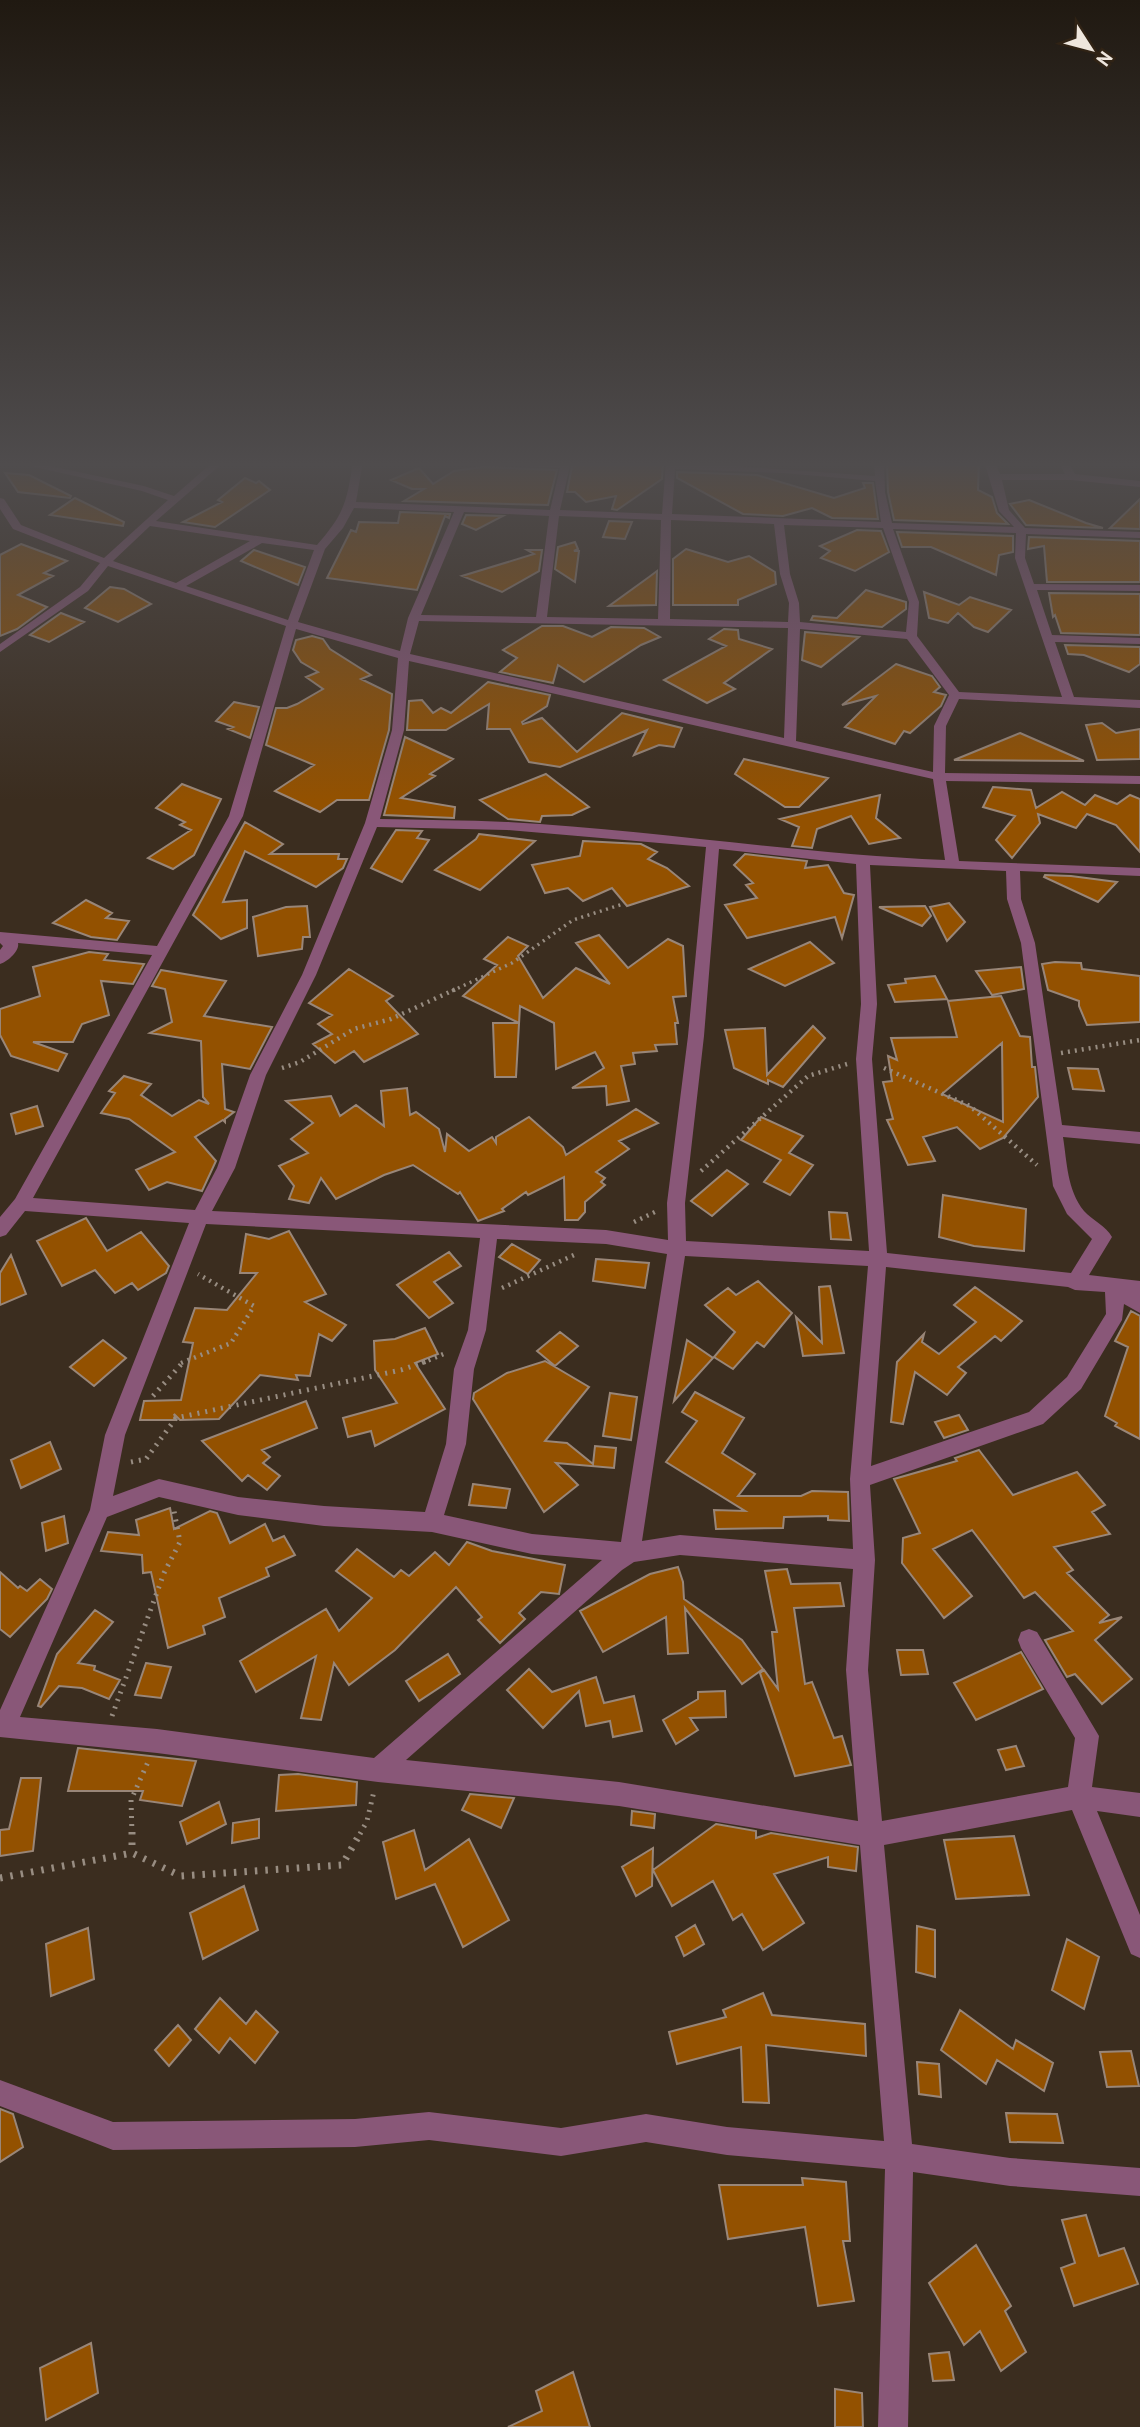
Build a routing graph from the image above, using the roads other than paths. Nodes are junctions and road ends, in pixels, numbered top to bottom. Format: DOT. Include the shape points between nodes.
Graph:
graph roads {
  1 [pos="96,574"];
  2 [pos="140,574"];
  3 [pos="199,574"];
  4 [pos="310,574"];
  5 [pos="433,574"];
  6 [pos="547,574"];
  7 [pos="665,574"];
  8 [pos="785,574"];
  9 [pos="904,574"];
  10 [pos="1026,574"];
  11 [pos="1031,586"];
  12 [pos="176,587"];
  13 [pos="1140,588"];
  14 [pos="414,618"];
  15 [pos="541,620"];
  16 [pos="664,622"];
  17 [pos="292,624"];
  18 [pos="793,625"];
  19 [pos="911,636"];
  20 [pos="1047,638"];
  21 [pos="1140,641"];
  22 [pos="0,649"];
  23 [pos="404,656"];
  24 [pos="954,695"];
  25 [pos="1069,700"];
  26 [pos="1140,704"];
  27 [pos="790,742"];
  28 [pos="940,777"];
  29 [pos="1140,780"];
  30 [pos="372,823"];
  31 [pos="713,844"];
  32 [pos="863,861"];
  33 [pos="953,866"];
  34 [pos="1013,868"];
  35 [pos="1140,872"];
  36 [pos="1,937"];
  37 [pos="160,951"];
  38 [pos="0,959"];
  39 [pos="1054,1129"];
  40 [pos="1140,1138"];
  41 [pos="21,1204"];
  42 [pos="200,1217"];
  43 [pos="0,1230"];
  44 [pos="489,1233"];
  45 [pos="677,1248"];
  46 [pos="878,1259"];
  47 [pos="1075,1283"];
  48 [pos="1114,1286"];
  49 [pos="1140,1288"];
  50 [pos="1140,1305"];
  51 [pos="860,1479"];
  52 [pos="100,1510"];
  53 [pos="432,1522"];
  54 [pos="630,1553"];
  55 [pos="864,1560"];
  56 [pos="1029,1640"];
  57 [pos="1,1732"];
  58 [pos="378,1770"];
  59 [pos="1079,1797"];
  60 [pos="1140,1805"];
  61 [pos="873,1835"];
  62 [pos="1140,1945"];
  63 [pos="0,2093"];
  64 [pos="899,2156"];
  65 [pos="1140,2182"];
  66 [pos="893,2427"];
  1 -- 22 [label="street" via="84,589"];
  2 -- 12 [label="street"];
  3 -- 12 [label="street"];
  4 -- 17 [label="street"];
  5 -- 14 [label="street"];
  6 -- 15 [label="street"];
  7 -- 16 [label="street"];
  8 -- 18 [label="street" via="794,603"];
  9 -- 19 [label="street" via="914,603"];
  10 -- 11 [label="street"];
  11 -- 13 [label="street"];
  11 -- 20 [label="street"];
  12 -- 17 [label="street"];
  14 -- 15 [label="street"];
  14 -- 23 [label="street"];
  15 -- 16 [label="street"];
  16 -- 18 [label="street"];
  17 -- 23 [label="street"];
  17 -- 37 [label="street" via="236,816"];
  18 -- 19 [label="street"];
  18 -- 27 [label="street"];
  19 -- 24 [label="street"];
  20 -- 21 [label="street"];
  20 -- 25 [label="street"];
  23 -- 27 [label="street"];
  23 -- 30 [label="street" via="398,730"];
  24 -- 25 [label="street"];
  24 -- 28 [label="street" via="940,726"];
  25 -- 26 [label="street"];
  27 -- 28 [label="street"];
  28 -- 29 [label="street"];
  28 -- 33 [label="street"];
  30 -- 31 [label="street" via="507,827"];
  30 -- 42 [label="street" via="309,975 258,1075 226,1168"];
  31 -- 32 [label="street"];
  31 -- 45 [label="street" via="676,1203"];
  32 -- 33 [label="street"];
  32 -- 46 [label="street" via="869,1004 864,1059"];
  33 -- 34 [label="street"];
  34 -- 35 [label="street"];
  34 -- 39 [label="street" via="1014,899 1028,943"];
  36 -- 37 [label="street"];
  36 -- 38 [label="street" via="12,946"];
  37 -- 41 [label="street"];
  39 -- 40 [label="street"];
  39 -- 47 [label="street" via="1069,1205 1085,1225 1103,1237"];
  41 -- 42 [label="street"];
  41 -- 43 [label="street"];
  42 -- 44 [label="street"];
  42 -- 52 [label="street" via="115,1435"];
  44 -- 45 [label="street" via="606,1237"];
  44 -- 53 [label="street" via="477,1329 464,1369 456,1444"];
  45 -- 46 [label="street"];
  45 -- 54 [label="street"];
  46 -- 47 [label="street"];
  46 -- 51 [label="street"];
  47 -- 48 [label="street"];
  48 -- 49 [label="street"];
  48 -- 50 [label="street"];
  48 -- 51 [label="street" via="1115,1315 1074,1382 1036,1418"];
  51 -- 55 [label="street"];
  52 -- 53 [label="street" via="159,1488 238,1506"];
  52 -- 57 [label="street"];
  53 -- 54 [label="street" via="532,1544"];
  54 -- 55 [label="street" via="680,1545"];
  54 -- 58 [label="street"];
  55 -- 61 [label="street" via="858,1670"];
  56 -- 59 [label="street" via="1087,1736"];
  57 -- 58 [label="street" via="157,1741"];
  58 -- 61 [label="street" via="619,1794"];
  59 -- 60 [label="street"];
  59 -- 61 [label="street"];
  59 -- 62 [label="street"];
  61 -- 64 [label="street"];
  63 -- 64 [label="street" via="113,2136 355,2133 429,2126 561,2141 646,2128 727,2141"];
  64 -- 65 [label="street" via="1010,2172"];
  64 -- 66 [label="street"];
}
